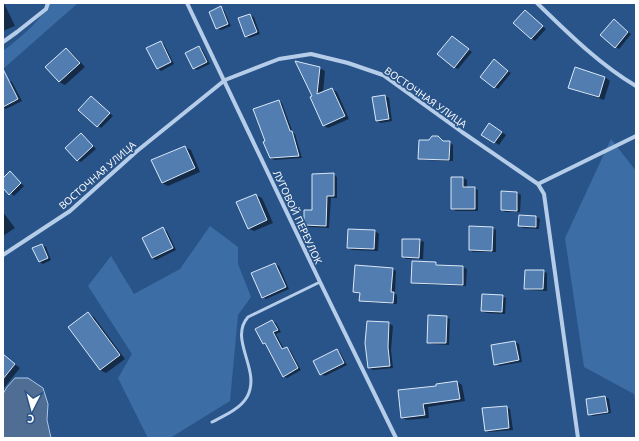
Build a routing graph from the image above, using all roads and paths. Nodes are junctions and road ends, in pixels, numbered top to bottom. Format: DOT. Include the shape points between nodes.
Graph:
graph roads {
  1 [pos="48,3"];
  2 [pos="187,3"];
  3 [pos="537,3"];
  4 [pos="3,42"];
  5 [pos="225,80"];
  6 [pos="636,86"];
  7 [pos="636,136"];
  8 [pos="538,184"];
  9 [pos="3,255"];
  10 [pos="320,282"];
  11 [pos="212,422"];
  12 [pos="396,438"];
  13 [pos="578,438"];
  1 -- 4 [label="street" via="46,9"];
  2 -- 5 [label="street, ЛУГОВОЙ ПЕРЕУЛОК"];
  3 -- 6 [label="street" via="582,46 618,76"];
  5 -- 8 [label="street, ВОСТОЧНАЯ УЛИЦА" via="279,59 311,54 348,63 383,75"];
  5 -- 9 [label="street, ВОСТОЧНАЯ УЛИЦА" via="137,151 70,211"];
  5 -- 10 [label="street, ЛУГОВОЙ ПЕРЕУЛОК"];
  7 -- 8 [label="street"];
  8 -- 13 [label="street" via="544,194"];
  10 -- 11 [label="lane" via="248,317 243,323 242,343 250,369 251,383 247,397 238,407"];
  10 -- 12 [label="street, ЛУГОВОЙ ПЕРЕУЛОК"];
}
